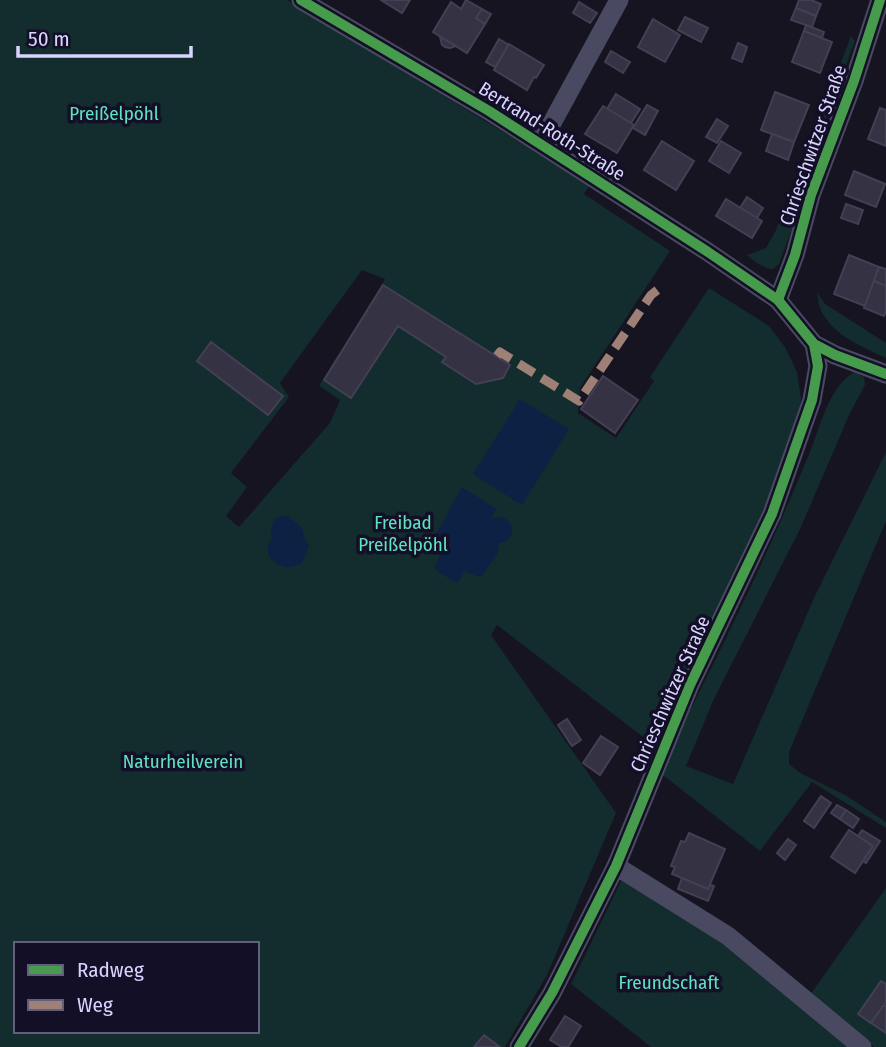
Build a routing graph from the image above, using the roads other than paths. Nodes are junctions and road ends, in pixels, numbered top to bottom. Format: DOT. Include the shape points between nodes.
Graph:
graph roads {
  1 [pos="302,0"];
  2 [pos="619,0"];
  3 [pos="880,0"];
  4 [pos="325,6"];
  5 [pos="541,143"];
  6 [pos="778,300"];
  7 [pos="814,344"];
  8 [pos="886,374"];
  9 [pos="616,866"];
  10 [pos="519,1047"];
  11 [pos="862,1047"];
  1 -- 4 [label="street, Bertrand-Roth-Straße"];
  2 -- 5 [label="street"];
  3 -- 6 [label="street, Chrieschwitzer Straße"];
  4 -- 5 [label="street, Bertrand-Roth-Straße"];
  5 -- 6 [label="street, Bertrand-Roth-Straße"];
  6 -- 7 [label="street, Bertrand-Roth-Straße"];
  7 -- 8 [label="street"];
  7 -- 9 [label="street, Chrieschwitzer Straße" via="818,366 812,400 772,514 690,685"];
  9 -- 10 [label="street, Chrieschwitzer Straße" via="552,993"];
  9 -- 11 [label="street" via="729,936"];
}
